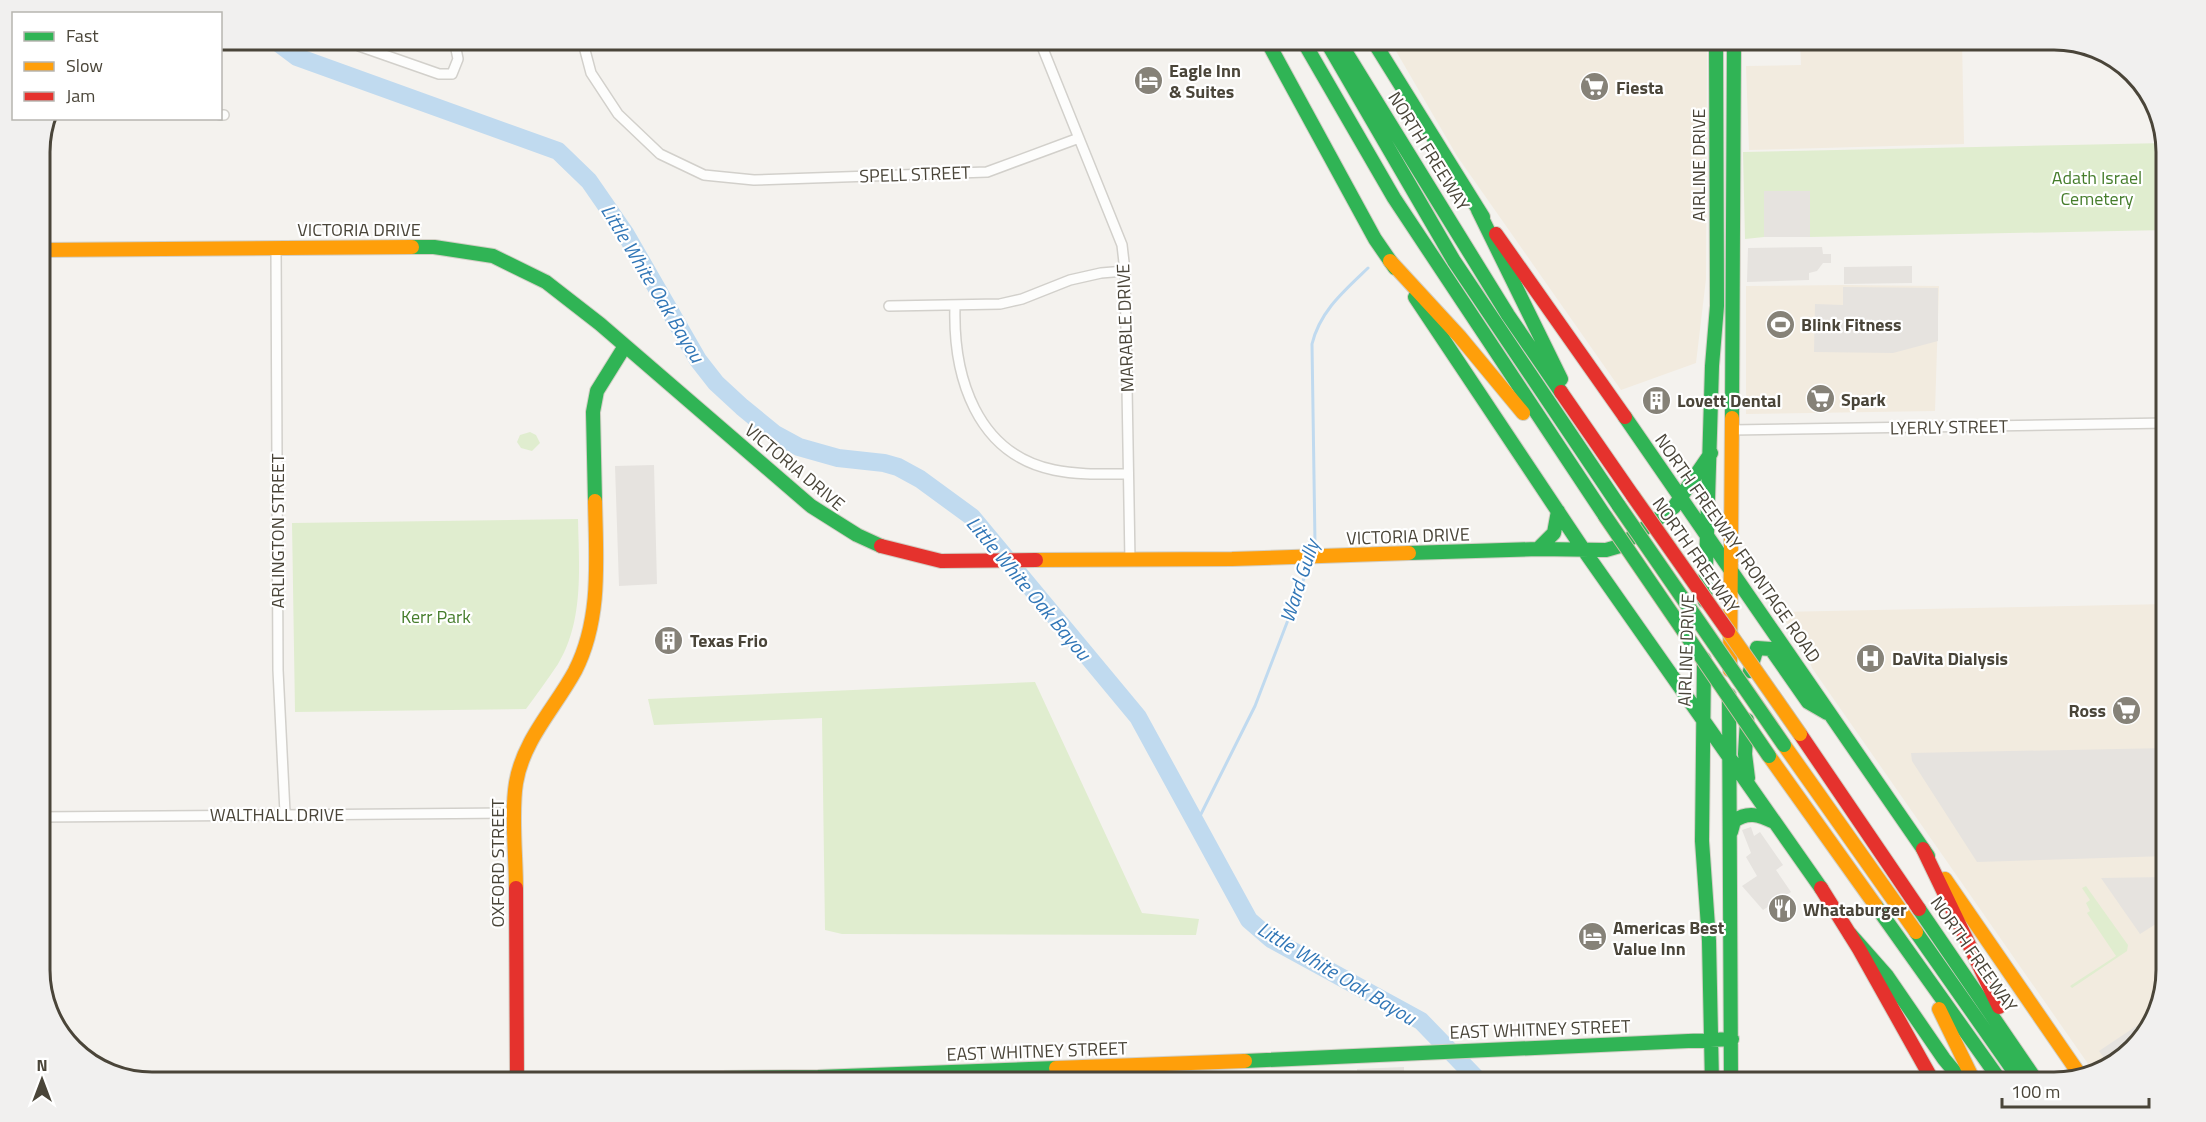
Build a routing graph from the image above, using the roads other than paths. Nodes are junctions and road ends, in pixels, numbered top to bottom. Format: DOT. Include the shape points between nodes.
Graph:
graph roads {
  1 [pos="370,50"];
  2 [pos="456,50"];
  3 [pos="585,50"];
  4 [pos="1043,50"];
  5 [pos="1272,50"];
  6 [pos="1308,50"];
  7 [pos="1331,50"];
  8 [pos="1345,50"];
  9 [pos="1379,50"];
  10 [pos="1716,50"];
  11 [pos="1734,50"];
  12 [pos="1079,138"];
  13 [pos="1716,140"];
  14 [pos="1734,140"];
  15 [pos="1478,210"];
  16 [pos="276,248"];
  17 [pos="50,250"];
  18 [pos="1390,261"];
  19 [pos="1125,271"];
  20 [pos="1732,286"];
  21 [pos="1717,287"];
  22 [pos="889,306"];
  23 [pos="955,307"];
  24 [pos="625,346"];
  25 [pos="1712,390"];
  26 [pos="1569,404"];
  27 [pos="2156,423"];
  28 [pos="1731,430"];
  29 [pos="1711,453"];
  30 [pos="1701,467"];
  31 [pos="1128,474"];
  32 [pos="1666,475"];
  33 [pos="1580,482"];
  34 [pos="1682,497"];
  35 [pos="1558,511"];
  36 [pos="1707,535"];
  37 [pos="1538,549"];
  38 [pos="1584,549"];
  39 [pos="1130,561"];
  40 [pos="1731,572"];
  41 [pos="1702,715"];
  42 [pos="1831,716"];
  43 [pos="1728,753"];
  44 [pos="1749,783"];
  45 [pos="285,813"];
  46 [pos="514,813"];
  47 [pos="50,817"];
  48 [pos="1776,823"];
  49 [pos="1730,837"];
  50 [pos="1923,849"];
  51 [pos="1850,934"];
  52 [pos="1710,951"];
  53 [pos="1731,951"];
  54 [pos="1920,967"];
  55 [pos="1732,1039"];
  56 [pos="1711,1040"];
  57 [pos="2024,1060"];
  58 [pos="1109,1067"];
  59 [pos="2077,1070"];
  60 [pos="517,1072"];
  61 [pos="1022,1072"];
  62 [pos="1109,1072"];
  63 [pos="1712,1072"];
  64 [pos="1731,1072"];
  65 [pos="1927,1072"];
  66 [pos="1955,1072"];
  67 [pos="1970,1072"];
  68 [pos="1994,1072"];
  69 [pos="2014,1072"];
  70 [pos="2031,1072"];
  1 -- 2 [label="street" via="440,74 452,74 458,59"];
  3 -- 12 [label="street, SPELL STREET" via="602,93 644,141 681,167 704,175 740,180 987,172"];
  4 -- 12 [label="street, MARABLE DRIVE"];
  5 -- 18 [label="main road"];
  6 -- 33 [label="main road" via="1394,198"];
  7 -- 69 [label="main road, NORTH FREEWAY, bridge" via="1454,261 1618,506"];
  8 -- 26 [label="main road, NORTH FREEWAY" via="1508,315"];
  9 -- 15 [label="main road, NORTH FREEWAY FRONTAGE ROAD"];
  10 -- 13 [label="main road, AIRLINE DRIVE"];
  11 -- 14 [label="main road, AIRLINE DRIVE"];
  12 -- 19 [label="street, MARABLE DRIVE" via="1122,245"];
  13 -- 14 [label="main road"];
  13 -- 21 [label="main road, AIRLINE DRIVE"];
  14 -- 20 [label="main road, AIRLINE DRIVE"];
  15 -- 26 [label="main road" via="1558,369"];
  15 -- 32 [label="main road, NORTH FREEWAY FRONTAGE ROAD"];
  16 -- 17 [label="main road, VICTORIA DRIVE"];
  16 -- 24 [label="main road, VICTORIA DRIVE" via="434,247 500,259 567,296"];
  16 -- 45 [label="street, ARLINGTON STREET" via="278,670"];
  18 -- 33 [label="main road" via="1460,337"];
  18 -- 35 [label="main road"];
  19 -- 23 [label="street" via="1070,280 1000,304"];
  19 -- 31 [label="street, MARABLE DRIVE"];
  20 -- 21 [label="main road"];
  20 -- 28 [label="main road, AIRLINE DRIVE"];
  21 -- 25 [label="main road, AIRLINE DRIVE"];
  22 -- 23 [label="street"];
  23 -- 31 [label="street" via="960,376 968,398 998,439 1032,463 1053,470"];
  24 -- 39 [label="main road, VICTORIA DRIVE" via="830,521 879,547 912,557"];
  24 -- 46 [label="main road, OXFORD STREET" via="601,383 593,412 596,583 588,636 575,670 526,749 516,784"];
  25 -- 28 [label="main road" via="1722,407 1723,426"];
  25 -- 29 [label="main road, AIRLINE DRIVE"];
  26 -- 57 [label="main road, NORTH FREEWAY, bridge"];
  27 -- 28 [label="street, LYERLY STREET"];
  28 -- 40 [label="main road, AIRLINE DRIVE"];
  29 -- 30 [label="main road, VICTORIA DRIVE"];
  29 -- 36 [label="main road, AIRLINE DRIVE"];
  30 -- 32 [label="main road" via="1687,477"];
  30 -- 34 [label="main road, VICTORIA DRIVE"];
  31 -- 39 [label="street, MARABLE DRIVE"];
  32 -- 34 [label="main road, NORTH FREEWAY FRONTAGE ROAD"];
  33 -- 54 [label="main road, bridge"];
  34 -- 36 [label="main road, NORTH FREEWAY FRONTAGE ROAD"];
  34 -- 38 [label="main road, VICTORIA DRIVE" via="1664,517 1620,546"];
  35 -- 37 [label="main road" via="1560,523 1556,531"];
  35 -- 38 [label="main road"];
  36 -- 40 [label="main road, NORTH FREEWAY FRONTAGE ROAD"];
  36 -- 41 [label="main road, AIRLINE DRIVE"];
  37 -- 38 [label="main road, VICTORIA DRIVE"];
  37 -- 39 [label="main road, VICTORIA DRIVE"];
  38 -- 41 [label="main road"];
  40 -- 42 [label="main road, NORTH FREEWAY FRONTAGE ROAD"];
  40 -- 43 [label="main road, AIRLINE DRIVE"];
  41 -- 43 [label="main road"];
  41 -- 52 [label="main road, AIRLINE DRIVE" via="1702,842"];
  42 -- 44 [label="main road" via="1808,702 1776,654 1757,648 1749,673 1745,754"];
  42 -- 50 [label="main road, NORTH FREEWAY FRONTAGE ROAD"];
  43 -- 44 [label="main road"];
  43 -- 49 [label="main road, AIRLINE DRIVE"];
  44 -- 48 [label="main road"];
  45 -- 46 [label="street, WALTHALL DRIVE"];
  45 -- 47 [label="street, WALTHALL DRIVE"];
  46 -- 60 [label="main road, OXFORD STREET"];
  48 -- 49 [label="main road" via="1757,814 1745,814 1734,821"];
  48 -- 51 [label="main road"];
  49 -- 53 [label="main road, AIRLINE DRIVE"];
  50 -- 57 [label="main road"];
  50 -- 59 [label="main road, NORTH FREEWAY FRONTAGE ROAD"];
  51 -- 65 [label="main road"];
  51 -- 66 [label="main road" via="1887,976"];
  52 -- 53 [label="main road"];
  52 -- 56 [label="main road, AIRLINE DRIVE"];
  53 -- 55 [label="main road, AIRLINE DRIVE"];
  54 -- 67 [label="main road"];
  54 -- 68 [label="main road"];
  55 -- 56 [label="main road, EAST WHITNEY STREET"];
  55 -- 64 [label="main road, AIRLINE DRIVE"];
  56 -- 58 [label="main road, EAST WHITNEY STREET"];
  56 -- 63 [label="main road, AIRLINE DRIVE"];
  57 -- 70 [label="main road, NORTH FREEWAY"];
  58 -- 61 [label="main road, EAST WHITNEY STREET"];
  58 -- 62 [label="street"];
}
